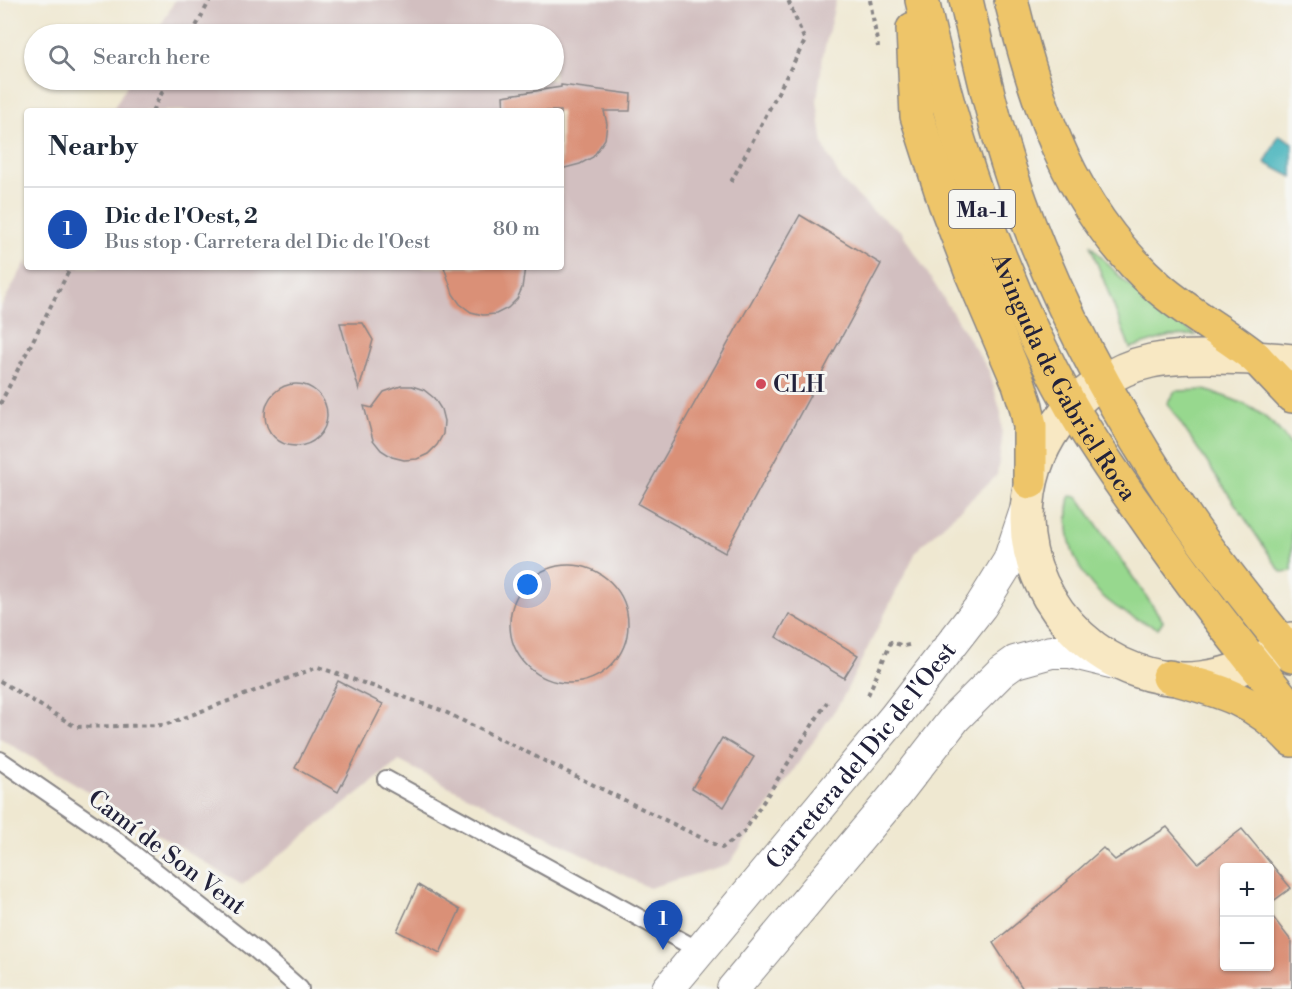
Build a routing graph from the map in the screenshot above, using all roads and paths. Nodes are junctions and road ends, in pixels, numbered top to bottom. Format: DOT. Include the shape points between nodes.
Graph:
graph roads {
  1 [pos="210,0"];
  2 [pos="788,0"];
  3 [pos="912,0"];
  4 [pos="922,0"];
  5 [pos="966,0"];
  6 [pos="1011,0"];
  7 [pos="197,24"];
  8 [pos="164,90"];
  9 [pos="154,108"];
  10 [pos="732,182"];
  11 [pos="69,270"];
  12 [pos="1200,357"];
  13 [pos="1255,357"];
  14 [pos="1292,361"];
  15 [pos="1102,381"];
  16 [pos="1292,396"];
  17 [pos="0,404"];
  18 [pos="1072,406"];
  19 [pos="1029,494"];
  20 [pos="1289,647"];
  21 [pos="1254,663"];
  22 [pos="1122,665"];
  23 [pos="1169,677"];
  24 [pos="0,681"];
  25 [pos="827,702"];
  26 [pos="1292,710"];
  27 [pos="1292,740"];
  28 [pos="0,760"];
  29 [pos="386,779"];
  30 [pos="700,951"];
  31 [pos="300,989"];
  32 [pos="668,989"];
  33 [pos="733,989"];
  1 -- 7 [label="path"];
  2 -- 10 [label="path" via="805,41"];
  3 -- 19 [label="main road" via="917,116 945,203 1026,406 1030,426"];
  4 -- 18 [label="main road, Avinguda de Gabriel Roca / Ma-1" via="935,61 977,197 1020,303"];
  5 -- 15 [label="main road, Avinguda de Gabriel Roca / Ma-1" via="987,96 1014,182 1048,267"];
  6 -- 13 [label="main road" via="1026,61 1060,155 1103,228 1160,289"];
  8 -- 9 [label="path"];
  11 -- 17 [label="path"];
  12 -- 13 [label="street"];
  12 -- 15 [label="street" via="1150,361"];
  12 -- 16 [label="street" via="1250,370"];
  13 -- 14 [label="street"];
  13 -- 16 [label="main road"];
  15 -- 18 [label="street"];
  15 -- 20 [label="main road, Avinguda de Gabriel Roca / Ma-1" via="1188,521"];
  18 -- 19 [label="street" via="1038,457"];
  18 -- 21 [label="main road, Avinguda de Gabriel Roca / Ma-1" via="1106,462 1189,580"];
  19 -- 22 [label="street" via="1027,535 1042,586 1056,610 1095,649"];
  19 -- 30 [label="street, Carretera del Dic de l'Oest" via="1009,561 981,606 887,727"];
  20 -- 21 [label="street"];
  21 -- 23 [label="street" via="1199,678"];
  21 -- 26 [label="main road, Avinguda de Gabriel Roca / Ma-1"];
  22 -- 23 [label="street"];
  22 -- 33 [label="street, Carretera del Dic de l'Oest" via="1070,652 1051,652 1015,662 1001,672 955,718"];
  23 -- 27 [label="main road" via="1243,701 1262,711"];
  24 -- 25 [label="path" via="76,727 165,725 318,667 441,710 722,848 744,832"];
  28 -- 31 [label="lane, Camí de Son Vent" via="112,837"];
  29 -- 30 [label="lane"];
  30 -- 32 [label="street, Carretera del Dic de l'Oest"];
}
